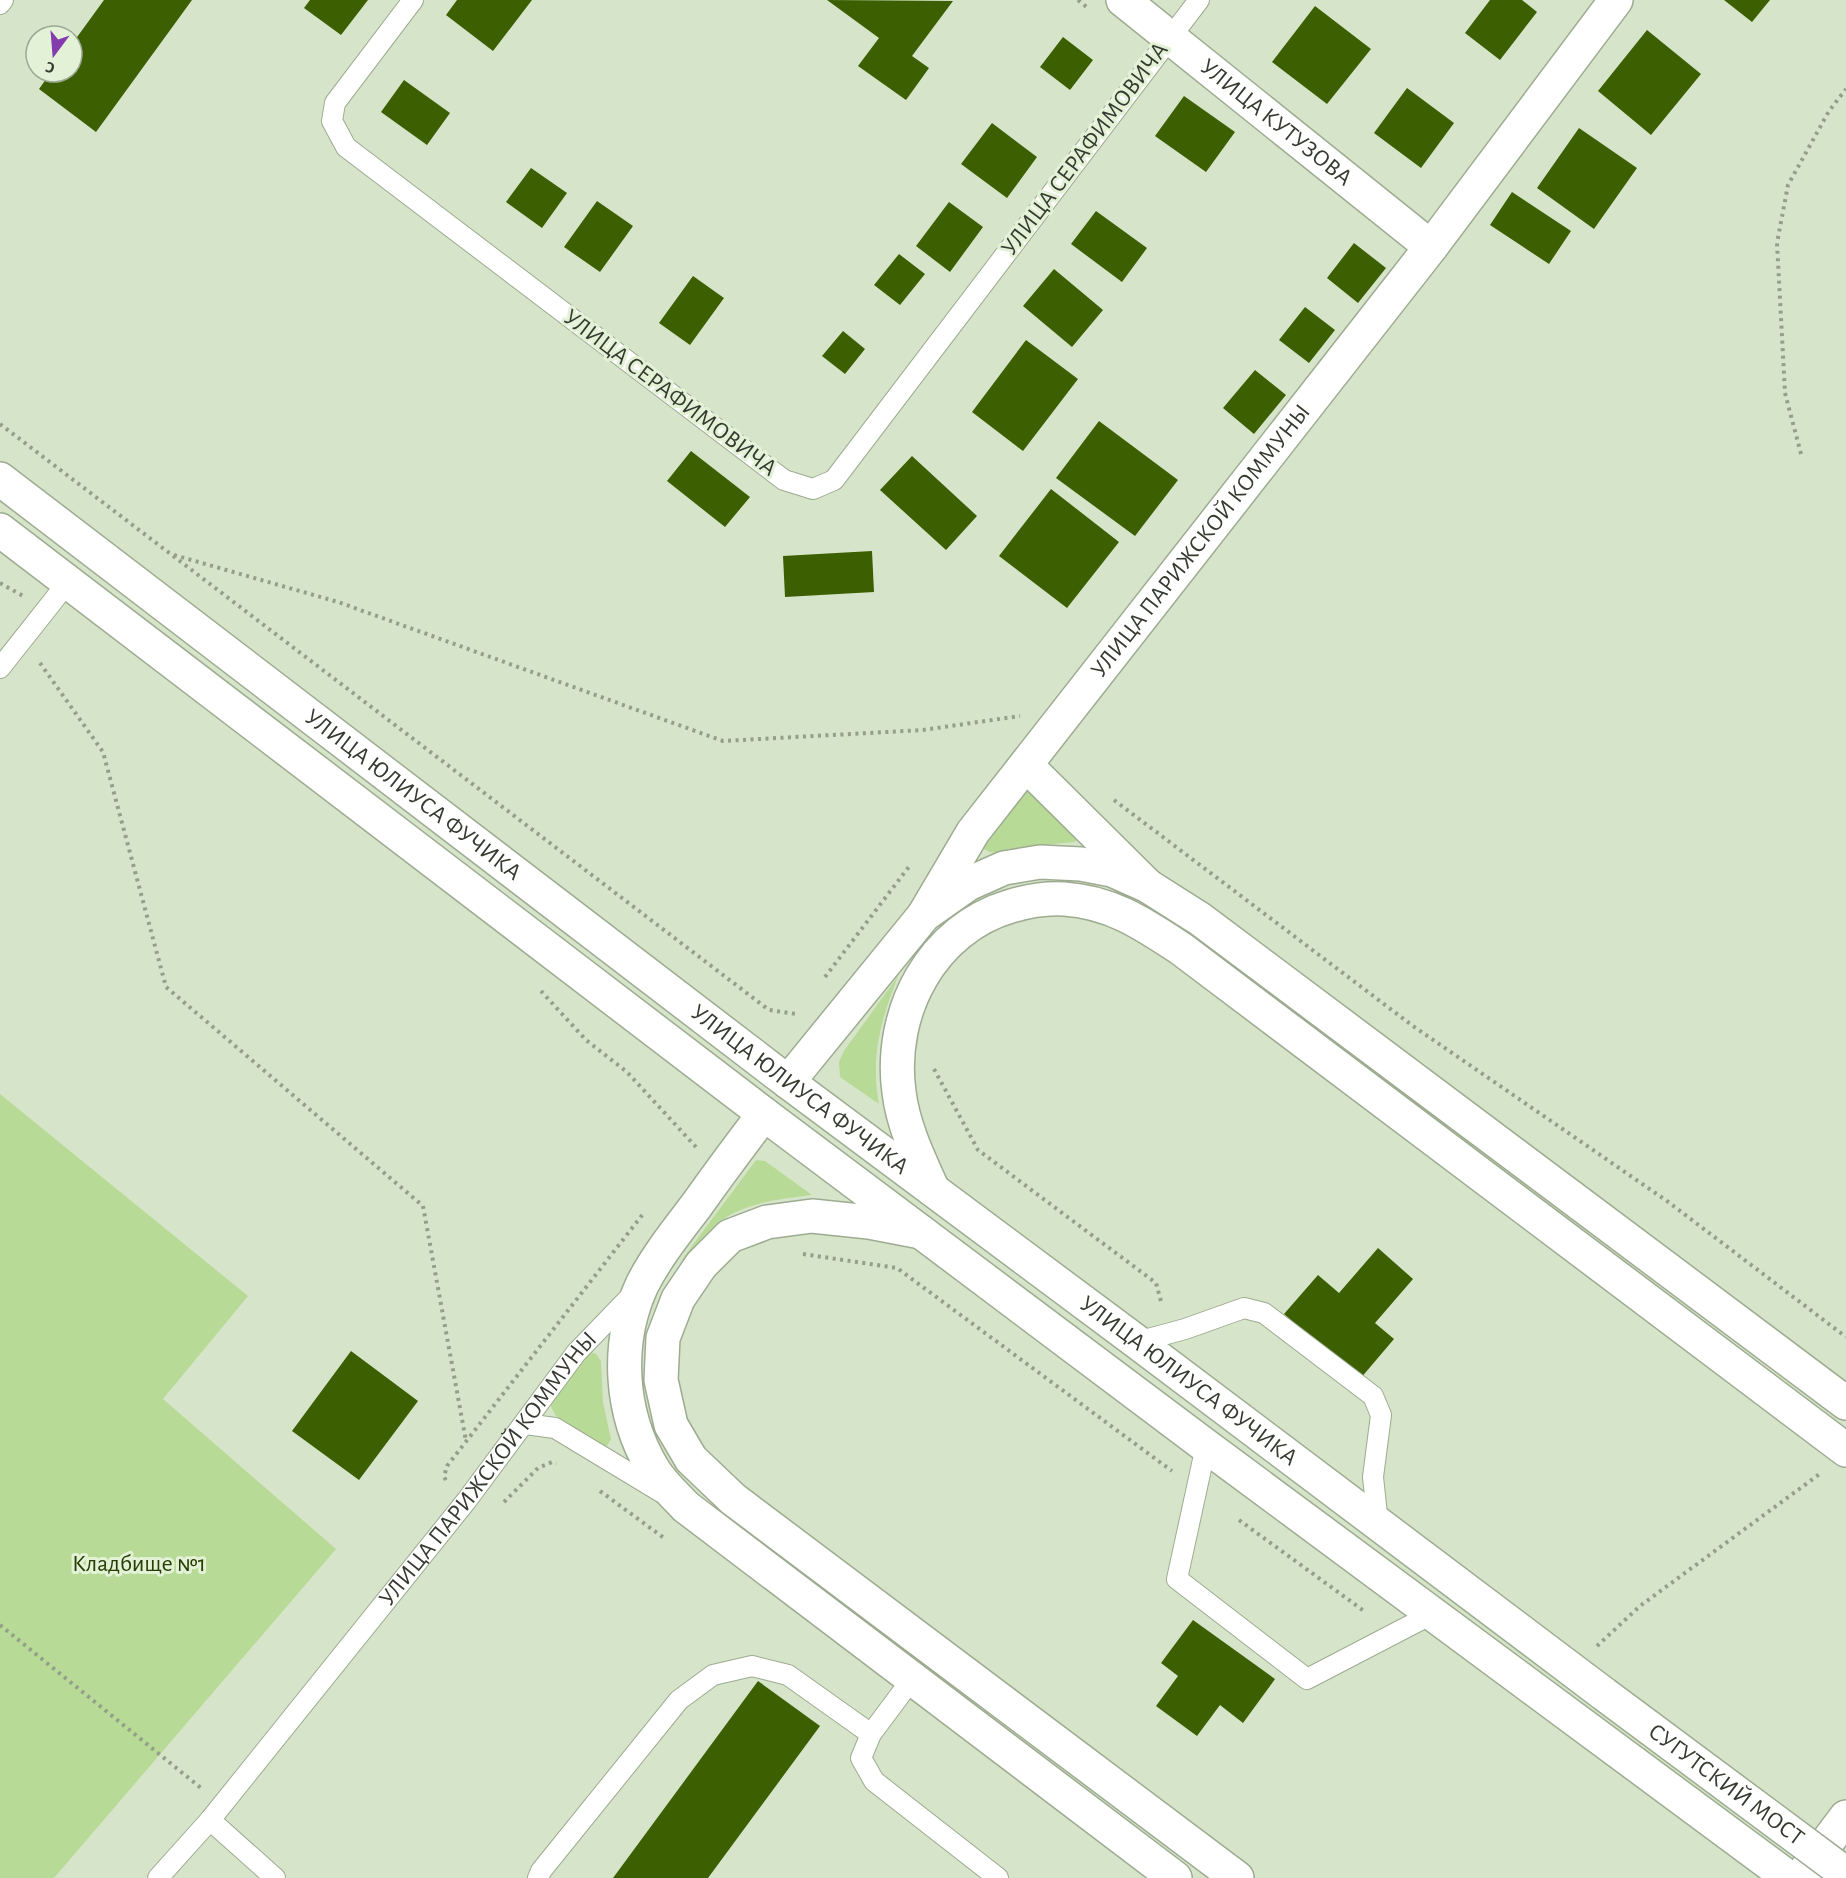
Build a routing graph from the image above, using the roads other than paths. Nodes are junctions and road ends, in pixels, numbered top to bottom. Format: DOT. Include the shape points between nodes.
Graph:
graph roads {
  1 [pos="3,0"];
  2 [pos="413,0"];
  3 [pos="1123,0"];
  4 [pos="1199,0"];
  5 [pos="1616,0"];
  6 [pos="0,4"];
  7 [pos="1171,37"];
  8 [pos="1431,246"];
  9 [pos="0,479"];
  10 [pos="0,530"];
  11 [pos="68,582"];
  12 [pos="0,668"];
  13 [pos="1026,765"];
  14 [pos="1148,886"];
  15 [pos="924,915"];
  16 [pos="788,1082"];
  17 [pos="764,1114"];
  18 [pos="933,1190"];
  19 [pos="921,1232"];
  20 [pos="643,1285"];
  21 [pos="1137,1342"];
  22 [pos="1846,1402"];
  23 [pos="525,1424"];
  24 [pos="1206,1446"];
  25 [pos="1838,1458"];
  26 [pos="686,1508"];
  27 [pos="1378,1524"];
  28 [pos="1432,1614"];
  29 [pos="933,1650"];
  30 [pos="912,1679"];
  31 [pos="1604,1694"];
  32 [pos="1582,1725"];
  33 [pos="871,1734"];
  34 [pos="216,1813"];
  35 [pos="1846,1817"];
  36 [pos="1845,1876"];
  37 [pos="158,1878"];
  38 [pos="275,1878"];
  39 [pos="538,1878"];
  40 [pos="998,1878"];
  41 [pos="1175,1878"];
  42 [pos="1237,1878"];
  43 [pos="1789,1878"];
  44 [pos="1800,1878"];
  1 -- 6 [label="lane"];
  2 -- 7 [label="lane, УЛИЦА СЕРАФИМОВИЧА" via="335,104 332,121 346,147 784,480 813,489 834,480"];
  3 -- 7 [label="main road, УЛИЦА КУТУЗОВА"];
  4 -- 7 [label="lane, УЛИЦА СЕРАФИМОВИЧА"];
  5 -- 8 [label="main road, УЛИЦА ПАРИЖСКОЙ КОММУНЫ"];
  7 -- 8 [label="main road, УЛИЦА КУТУЗОВА"];
  8 -- 13 [label="main road, УЛИЦА ПАРИЖСКОЙ КОММУНЫ"];
  9 -- 16 [label="main road, УЛИЦА ЮЛИУСА ФУЧИКА"];
  10 -- 11 [label="main road, УЛИЦА ЮЛИУСА ФУЧИКА"];
  11 -- 12 [label="lane"];
  11 -- 17 [label="main road, УЛИЦА ЮЛИУСА ФУЧИКА"];
  13 -- 14 [label="main road"];
  13 -- 15 [label="main road, УЛИЦА ПАРИЖСКОЙ КОММУНЫ" via="973,832"];
  14 -- 15 [label="main road" via="1112,870 1040,862 1004,868 968,884"];
  14 -- 22 [label="main road" via="1210,926"];
  15 -- 16 [label="main road, УЛИЦА ПАРИЖСКОЙ КОММУНЫ"];
  16 -- 18 [label="main road, УЛИЦА ЮЛИУСА ФУЧИКА"];
  17 -- 19 [label="main road, УЛИЦА ЮЛИУСА ФУЧИКА"];
  17 -- 20 [label="main road, УЛИЦА ПАРИЖСКОЙ КОММУНЫ" via="670,1241"];
  18 -- 21 [label="main road, УЛИЦА ЮЛИУСА ФУЧИКА"];
  18 -- 25 [label="main road" via="913,1145 898,1083 901,1026 924,970 943,947 994,911 1030,901 1064,899 1101,906 1136,919 1180,948"];
  19 -- 24 [label="main road, УЛИЦА ЮЛИУСА ФУЧИКА"];
  19 -- 29 [label="main road" via="812,1216 767,1222 730,1236 701,1266 678,1299 663,1338 660,1380 671,1425 691,1459 733,1499"];
  20 -- 23 [label="lane, УЛИЦА ПАРИЖСКОЙ КОММУНЫ" via="576,1353"];
  20 -- 26 [label="main road" via="629,1323 624,1358 627,1403 637,1437 654,1471"];
  21 -- 27 [label="main road, УЛИЦА ЮЛИУСА ФУЧИКА"];
  21 -- 27 [label="lane" via="1244,1308 1264,1313 1373,1396 1381,1415 1373,1478"];
  23 -- 26 [label="lane" via="555,1428"];
  23 -- 34 [label="lane, УЛИЦА ПАРИЖСКОЙ КОММУНЫ"];
  24 -- 28 [label="main road, УЛИЦА ЮЛИУСА ФУЧИКА"];
  24 -- 28 [label="lane" via="1177,1579 1307,1679"];
  26 -- 30 [label="main road"];
  27 -- 31 [label="main road, УЛИЦА ЮЛИУСА ФУЧИКА"];
  28 -- 32 [label="main road, УЛИЦА ЮЛИУСА ФУЧИКА"];
  29 -- 30 [label="main road"];
  29 -- 42 [label="main road"];
  30 -- 33 [label="lane"];
  30 -- 41 [label="main road"];
  31 -- 36 [label="main road, СУГУТСКИЙ МОСТ, bridge"];
  32 -- 43 [label="main road, СУГУТСКИЙ МОСТ"];
  33 -- 39 [label="lane" via="788,1675 752,1666 713,1675 679,1700"];
  33 -- 40 [label="lane" via="861,1758 874,1781"];
  34 -- 37 [label="lane, УЛИЦА ПАРИЖСКОЙ КОММУНЫ"];
  34 -- 38 [label="lane"];
  35 -- 44 [label="main road"];
}
